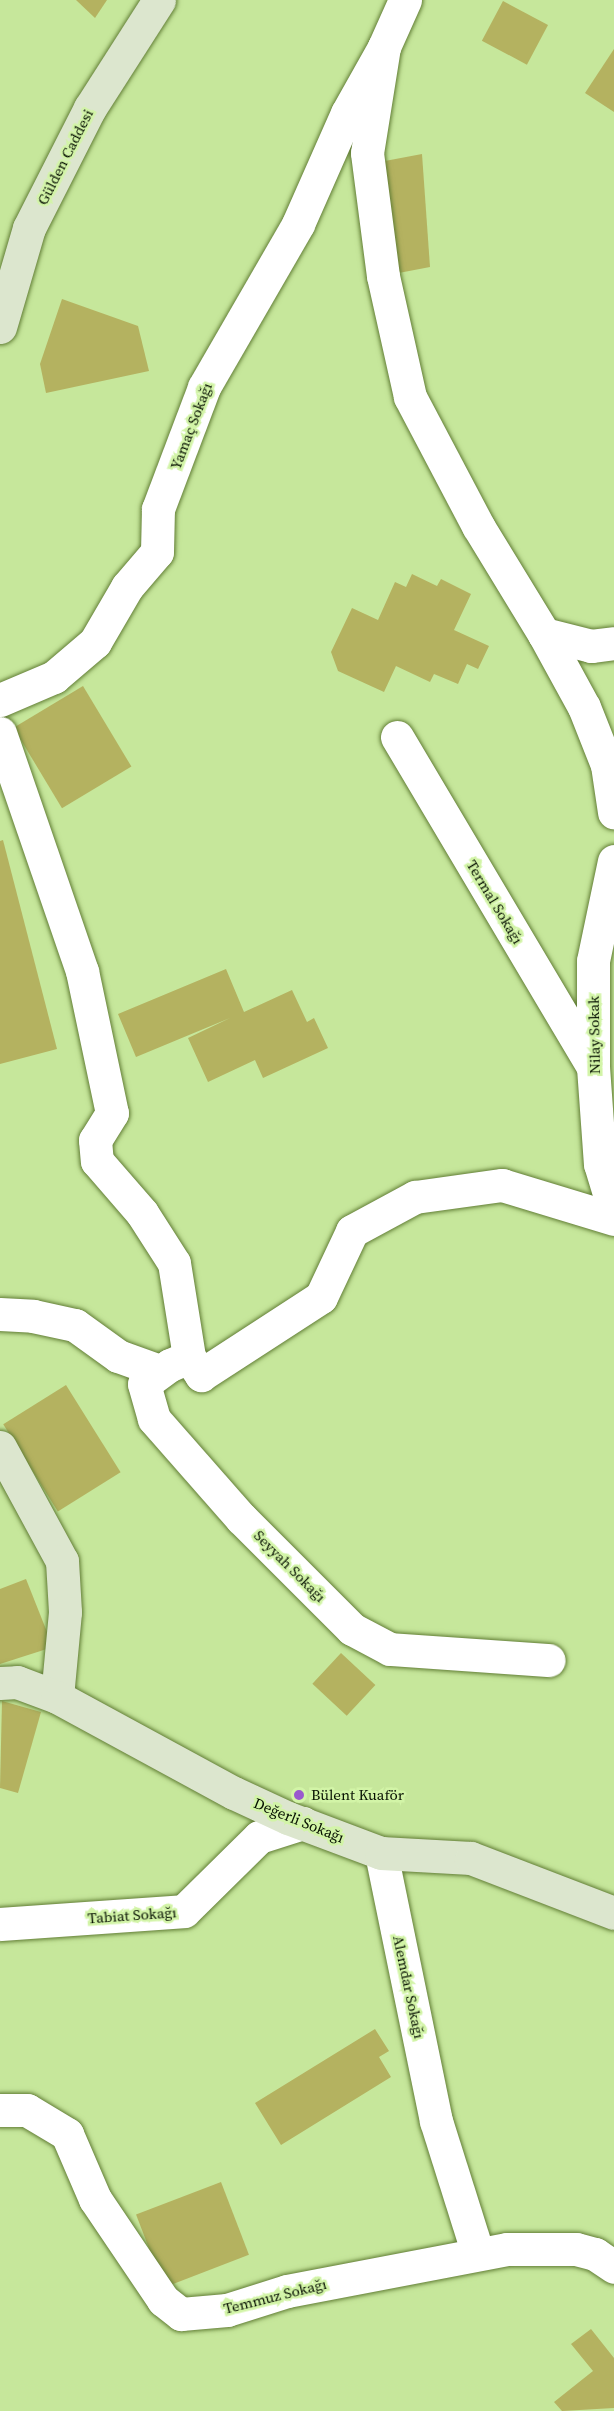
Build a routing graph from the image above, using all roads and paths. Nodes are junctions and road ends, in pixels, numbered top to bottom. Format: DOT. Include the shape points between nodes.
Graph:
graph roads {
  1 [pos="159,0"];
  2 [pos="405,0"];
  3 [pos="384,47"];
  4 [pos="0,327"];
  5 [pos="544,634"];
  6 [pos="614,642"];
  7 [pos="0,700"];
  8 [pos="0,733"];
  9 [pos="397,737"];
  10 [pos="610,756"];
  11 [pos="614,812"];
  12 [pos="614,861"];
  13 [pos="593,1067"];
  14 [pos="614,1210"];
  15 [pos="614,1219"];
  16 [pos="0,1314"];
  17 [pos="189,1357"];
  18 [pos="160,1371"];
  19 [pos="0,1447"];
  20 [pos="549,1660"];
  21 [pos="0,1683"];
  22 [pos="57,1696"];
  23 [pos="303,1823"];
  24 [pos="381,1853"];
  25 [pos="614,1913"];
  26 [pos="0,1924"];
  27 [pos="0,2110"];
  28 [pos="478,2254"];
  29 [pos="614,2267"];
  1 -- 4 [label="street, Gülden Caddesi" via="90,108 28,228"];
  2 -- 3 [label="street"];
  3 -- 5 [label="street" via="367,153 383,276 410,397 478,526"];
  3 -- 7 [label="street, Yamaç Sokağı" via="347,113 298,224 204,387 158,509 157,552 127,587 95,642 54,677"];
  5 -- 6 [label="street" via="591,646"];
  5 -- 10 [label="street"];
  8 -- 17 [label="street" via="82,971 112,1113 95,1140 96,1161 142,1213 174,1263"];
  9 -- 13 [label="street, Termal Sokağı"];
  10 -- 11 [label="street"];
  12 -- 13 [label="street, Nilay Sokak" via="593,961"];
  13 -- 14 [label="street, Nilay Sokak" via="600,1164"];
  15 -- 17 [label="street" via="502,1185 415,1197 352,1231 321,1297 201,1375"];
  16 -- 18 [label="street" via="75,1325 118,1356"];
  17 -- 18 [label="street"];
  18 -- 20 [label="street, Seyyah Sokağı" via="144,1384 154,1419 241,1518 352,1629 390,1649"];
  19 -- 22 [label="street" via="62,1561 65,1612"];
  21 -- 22 [label="street, Değerli Sokağı" via="17,1682"];
  22 -- 23 [label="street, Değerli Sokağı" via="234,1794"];
  23 -- 24 [label="street, Değerli Sokağı"];
  23 -- 26 [label="street, Tabiat Sokağı" via="259,1837 184,1911"];
  24 -- 25 [label="street, Değerli Sokağı" via="471,1858"];
  24 -- 28 [label="street, Alemdar Sokağı" via="436,2121"];
  27 -- 28 [label="street, Temmuz Sokağı" via="27,2110 67,2133 95,2199 163,2300 181,2314 227,2310 287,2291"];
  28 -- 29 [label="street, Temmuz Sokağı" via="507,2248 576,2248 595,2254"];
}
